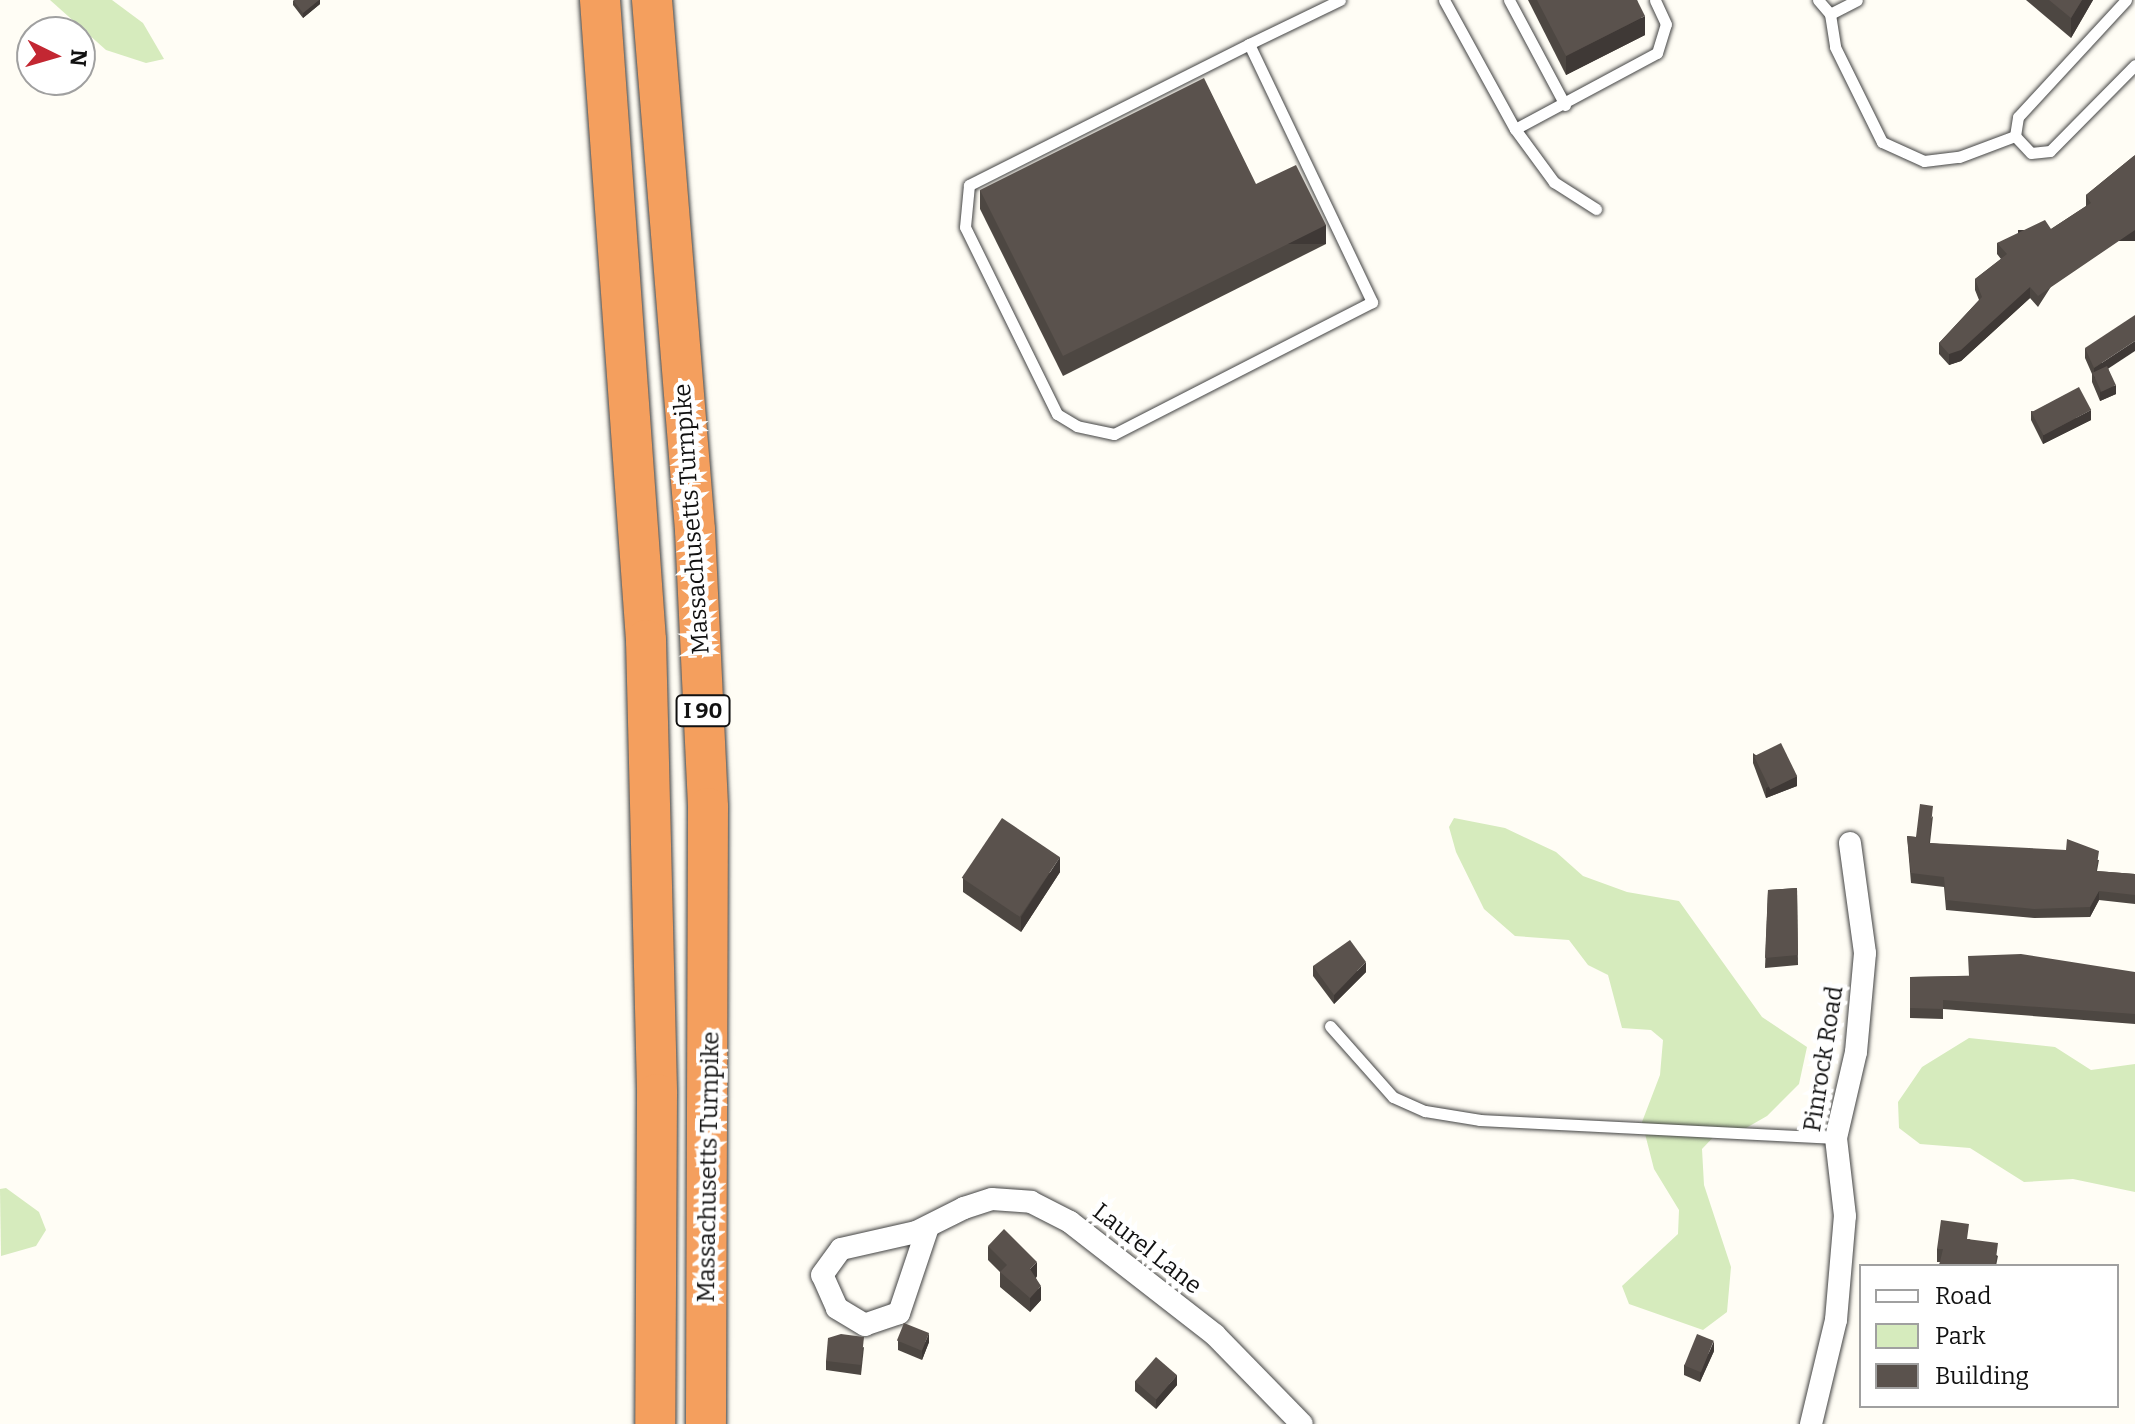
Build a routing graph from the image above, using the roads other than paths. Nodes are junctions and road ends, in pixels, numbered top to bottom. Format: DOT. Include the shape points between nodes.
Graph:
graph roads {
  1 [pos="600,0"];
  2 [pos="652,0"];
  3 [pos="1340,0"];
  4 [pos="1444,0"];
  5 [pos="1509,0"];
  6 [pos="1655,0"];
  7 [pos="1818,0"];
  8 [pos="1857,0"];
  9 [pos="2126,0"];
  10 [pos="1830,14"];
  11 [pos="1249,44"];
  12 [pos="2135,65"];
  13 [pos="1565,105"];
  14 [pos="1515,129"];
  15 [pos="2015,136"];
  16 [pos="1596,209"];
  17 [pos="1850,843"];
  18 [pos="1330,1026"];
  19 [pos="1836,1138"];
  20 [pos="928,1227"];
  21 [pos="655,1424"];
  22 [pos="706,1424"];
  23 [pos="1302,1424"];
  24 [pos="1811,1424"];
  1 -- 21 [label="highway, I 90" via="647,655 657,1094"];
  2 -- 22 [label="highway, Massachusetts Turnpike / I 90" via="695,530 708,808"];
  3 -- 11 [label="lane"];
  4 -- 14 [label="lane"];
  5 -- 13 [label="lane"];
  6 -- 13 [label="lane" via="1666,24 1657,53"];
  7 -- 10 [label="lane"];
  8 -- 10 [label="lane"];
  9 -- 15 [label="lane" via="2018,117"];
  10 -- 15 [label="lane" via="1840,59 1882,142 1924,161 1959,157"];
  11 -- 11 [label="lane" via="969,185 963,195 965,227 1057,414 1077,426 1114,434 1372,302"];
  12 -- 15 [label="lane" via="2050,151 2031,153"];
  13 -- 14 [label="lane"];
  14 -- 16 [label="lane" via="1554,182"];
  17 -- 19 [label="street, Pinrock Road" via="1866,940 1856,1052"];
  18 -- 19 [label="lane" via="1393,1097 1425,1111 1480,1120"];
  19 -- 24 [label="street, Pinrock Road" via="1844,1240 1834,1340"];
  20 -- 20 [label="street, Laurel Lane" via="899,1313 865,1325 837,1308 822,1275 832,1256"];
  20 -- 23 [label="street, Laurel Lane" via="992,1199 1058,1214 1215,1335"];
}
